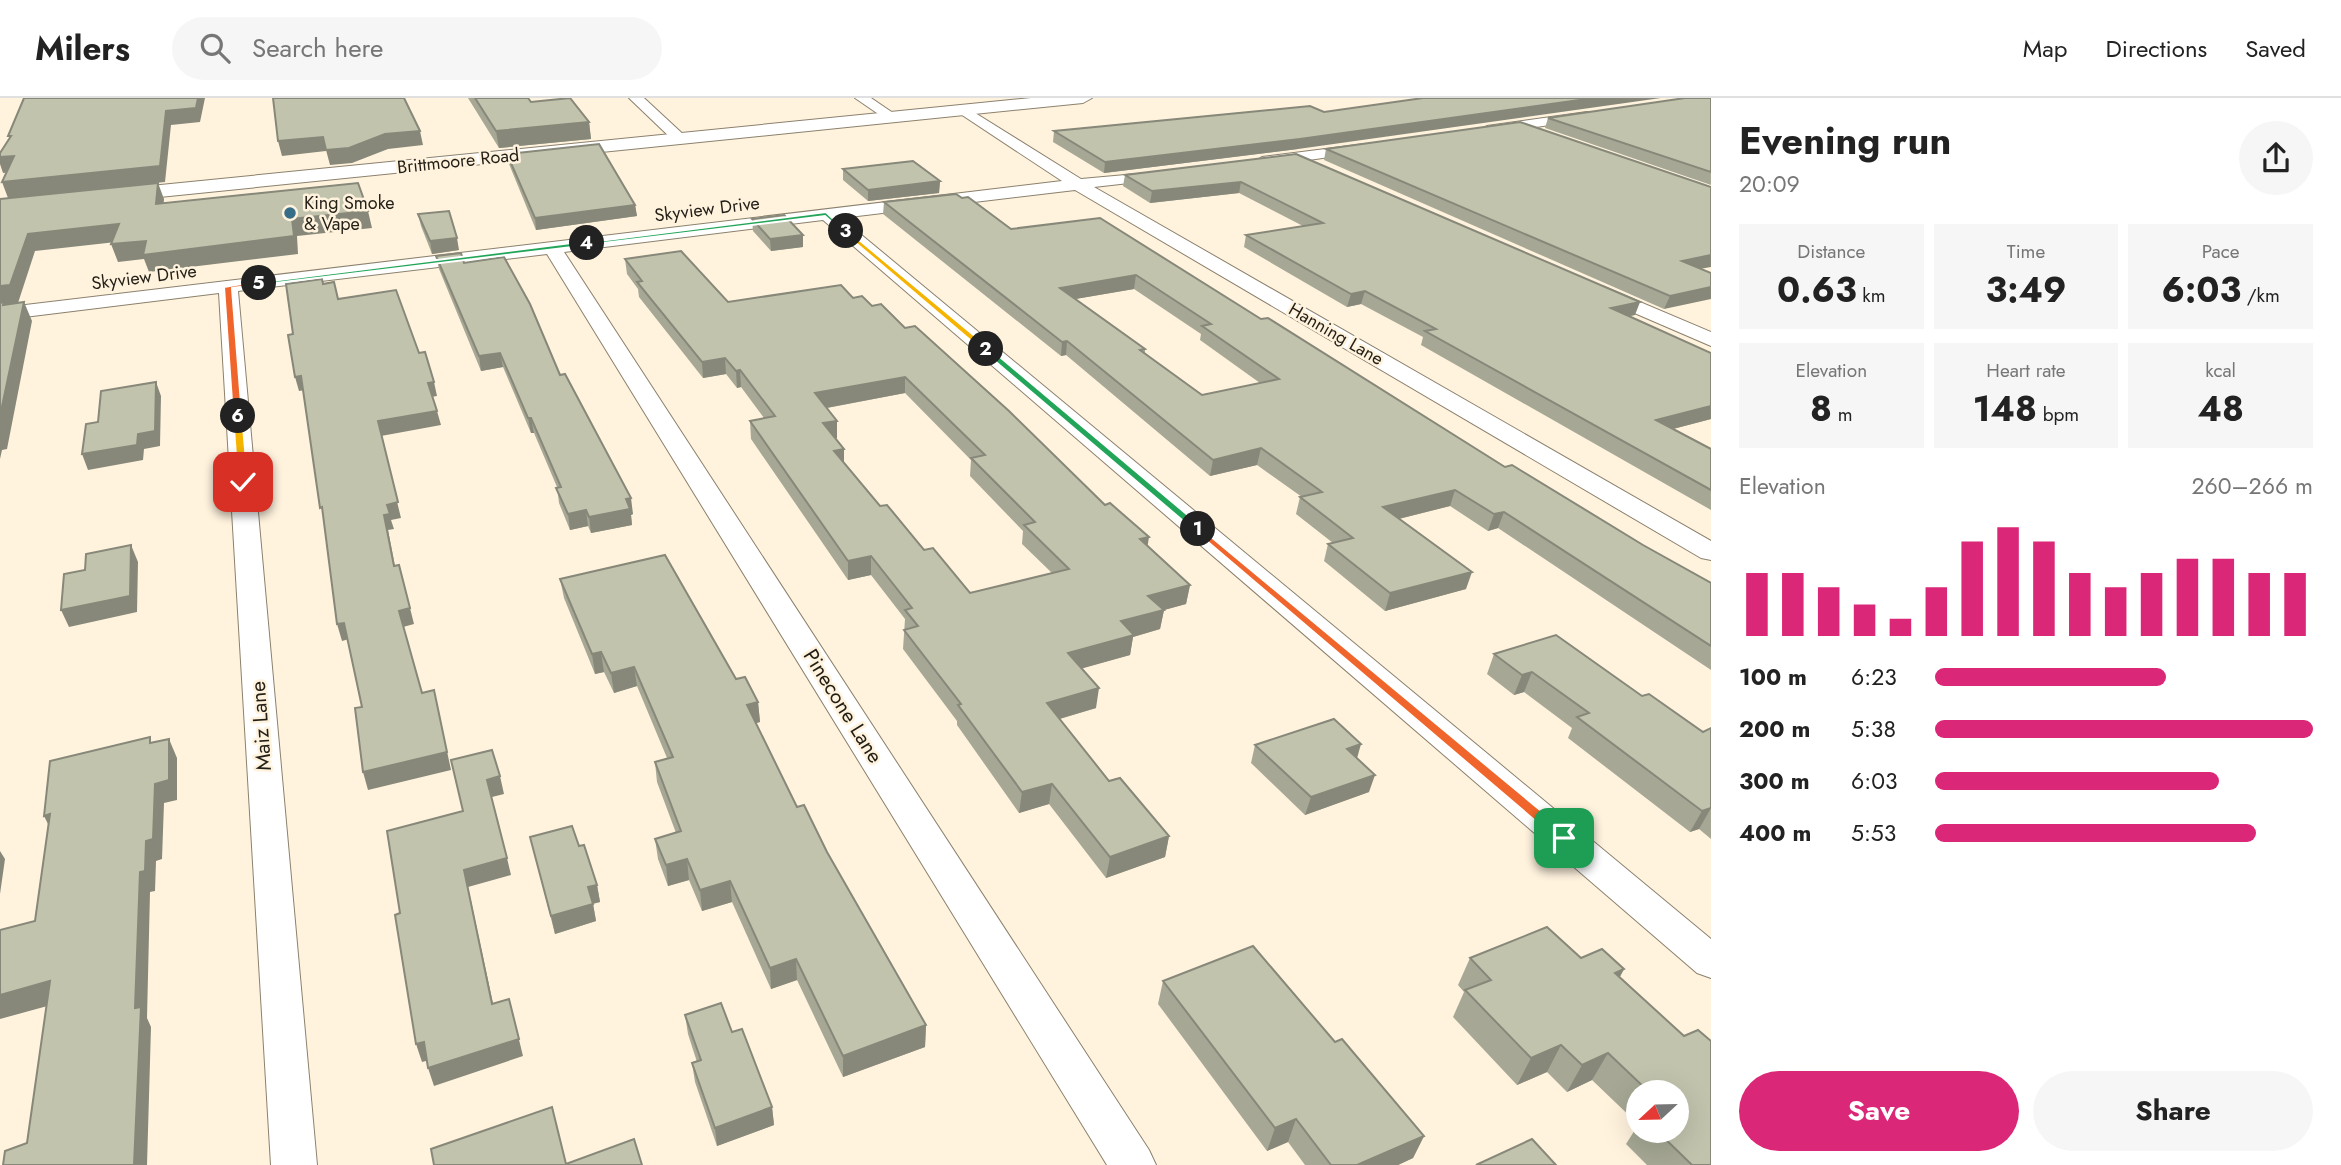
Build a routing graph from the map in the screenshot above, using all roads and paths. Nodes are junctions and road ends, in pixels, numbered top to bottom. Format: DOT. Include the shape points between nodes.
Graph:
graph roads {
  1 [pos="636,98"];
  2 [pos="862,98"];
  3 [pos="1083,98"];
  4 [pos="964,110"];
  5 [pos="1610,112"];
  6 [pos="892,117"];
  7 [pos="1516,126"];
  8 [pos="1475,132"];
  9 [pos="680,139"];
  10 [pos="1555,139"];
  11 [pos="1379,146"];
  12 [pos="1298,157"];
  13 [pos="1242,164"];
  14 [pos="1187,171"];
  15 [pos="1335,174"];
  16 [pos="1077,184"];
  17 [pos="89,198"];
  18 [pos="826,214"];
  19 [pos="552,247"];
  20 [pos="1586,285"];
  21 [pos="228,287"];
  22 [pos="0,314"];
  23 [pos="1711,340"];
  24 [pos="1711,552"];
  25 [pos="1711,962"];
  26 [pos="294,1165"];
  27 [pos="1133,1165"];
  1 -- 9 [label="street"];
  2 -- 6 [label="street"];
  3 -- 4 [label="main road, Brittmoore Road"];
  4 -- 6 [label="main road, Brittmoore Road"];
  4 -- 16 [label="street, Hanning Lane"];
  5 -- 7 [label="street"];
  6 -- 9 [label="main road, Brittmoore Road"];
  7 -- 8 [label="street"];
  7 -- 10 [label="street"];
  9 -- 17 [label="main road, Brittmoore Road"];
  11 -- 12 [label="street"];
  12 -- 13 [label="street"];
  12 -- 15 [label="street"];
  14 -- 16 [label="street, Skyview Drive"];
  16 -- 18 [label="street, Skyview Drive"];
  16 -- 24 [label="street, Hanning Lane"];
  18 -- 19 [label="street, Skyview Drive"];
  18 -- 25 [label="street"];
  19 -- 21 [label="street, Skyview Drive"];
  19 -- 27 [label="street, Pinecone Lane"];
  20 -- 23 [label="street"];
  21 -- 22 [label="street, Skyview Drive"];
  21 -- 26 [label="street, Maiz Lane"];
}
